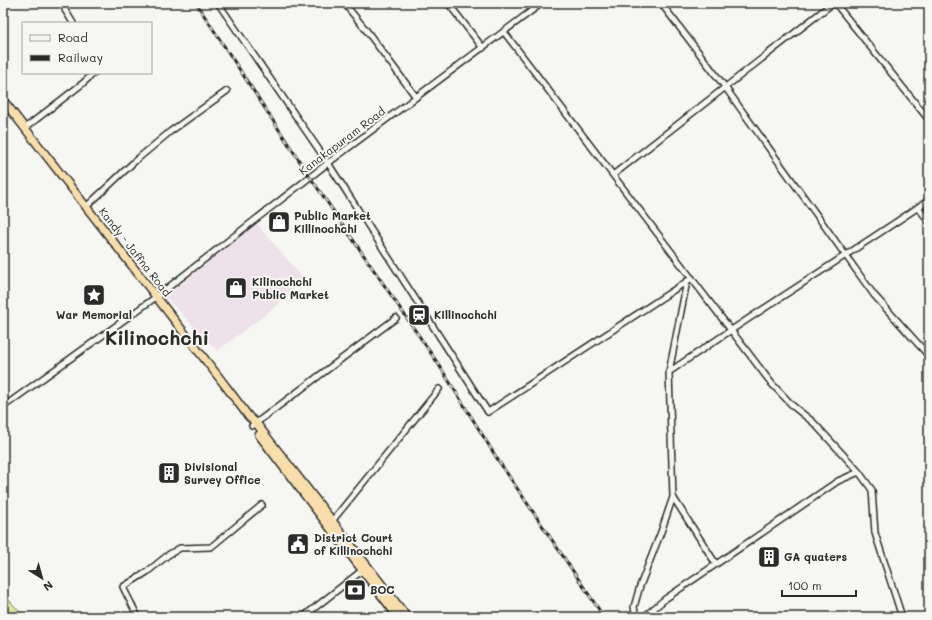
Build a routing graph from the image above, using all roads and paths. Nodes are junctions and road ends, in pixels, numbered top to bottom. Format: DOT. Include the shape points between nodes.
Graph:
graph roads {
  1 [pos="65,3"];
  2 [pos="218,3"];
  3 [pos="344,3"];
  4 [pos="448,3"];
  5 [pos="542,3"];
  6 [pos="661,3"];
  7 [pos="834,3"];
  8 [pos="72,22"];
  9 [pos="504,32"];
  10 [pos="483,48"];
  11 [pos="93,74"];
  12 [pos="725,87"];
  13 [pos="227,91"];
  14 [pos="416,97"];
  15 [pos="3,100"];
  16 [pos="929,120"];
  17 [pos="25,128"];
  18 [pos="328,163"];
  19 [pos="613,175"];
  20 [pos="929,200"];
  21 [pos="86,207"];
  22 [pos="918,207"];
  23 [pos="929,222"];
  24 [pos="846,256"];
  25 [pos="692,278"];
  26 [pos="687,281"];
  27 [pos="156,297"];
  28 [pos="396,318"];
  29 [pos="731,329"];
  30 [pos="929,356"];
  31 [pos="669,372"];
  32 [pos="440,389"];
  33 [pos="3,407"];
  34 [pos="254,424"];
  35 [pos="859,472"];
  36 [pos="673,497"];
  37 [pos="262,505"];
  38 [pos="333,520"];
  39 [pos="716,564"];
  40 [pos="365,568"];
  41 [pos="138,617"];
  42 [pos="303,617"];
  43 [pos="398,617"];
  44 [pos="407,617"];
  45 [pos="636,617"];
  46 [pos="644,617"];
  47 [pos="902,617"];
  1 -- 8 [label="street" via="65,10"];
  2 -- 18 [label="street"];
  3 -- 14 [label="street"];
  4 -- 10 [label="street"];
  5 -- 9 [label="street, Kanakapuram Road"];
  6 -- 12 [label="street"];
  7 -- 12 [label="street"];
  7 -- 16 [label="street"];
  9 -- 10 [label="street, Kanakapuram Road"];
  9 -- 19 [label="street"];
  10 -- 14 [label="street, Kanakapuram Road"];
  11 -- 17 [label="street"];
  12 -- 19 [label="street"];
  12 -- 24 [label="street"];
  13 -- 21 [label="street" via="159,141"];
  14 -- 18 [label="street, Kanakapuram Road"];
  15 -- 17 [label="highway, Kandy - Jaffna Road"];
  17 -- 21 [label="highway, Kandy - Jaffna Road"];
  18 -- 26 [label="street" via="488,412"];
  18 -- 27 [label="street, Kanakapuram Road"];
  19 -- 25 [label="street"];
  20 -- 22 [label="street"];
  21 -- 27 [label="highway, Kandy - Jaffna Road"];
  22 -- 23 [label="street"];
  22 -- 24 [label="street"];
  24 -- 29 [label="street"];
  24 -- 30 [label="street" via="874,295"];
  25 -- 26 [label="street"];
  25 -- 29 [label="street"];
  26 -- 31 [label="street"];
  27 -- 33 [label="street, Kanakapuram Road"];
  27 -- 34 [label="highway, Kandy - Jaffna Road"];
  28 -- 34 [label="street"];
  29 -- 31 [label="street"];
  29 -- 35 [label="street" via="772,384 813,422"];
  31 -- 36 [label="street"];
  32 -- 38 [label="street"];
  34 -- 38 [label="highway, Kandy - Jaffna Road"];
  34 -- 40 [label="highway, Kandy - Jaffna Road"];
  35 -- 39 [label="street" via="838,481"];
  35 -- 47 [label="street" via="872,490 875,533"];
  36 -- 39 [label="street"];
  36 -- 45 [label="street" via="640,586 634,608"];
  37 -- 41 [label="street" via="211,547 180,548 123,587"];
  38 -- 40 [label="highway, Kandy - Jaffna Road"];
  39 -- 46 [label="street" via="665,599"];
  40 -- 42 [label="street"];
  40 -- 43 [label="highway, Kandy - Jaffna Road"];
  40 -- 44 [label="highway, Kandy - Jaffna Road"];
}
